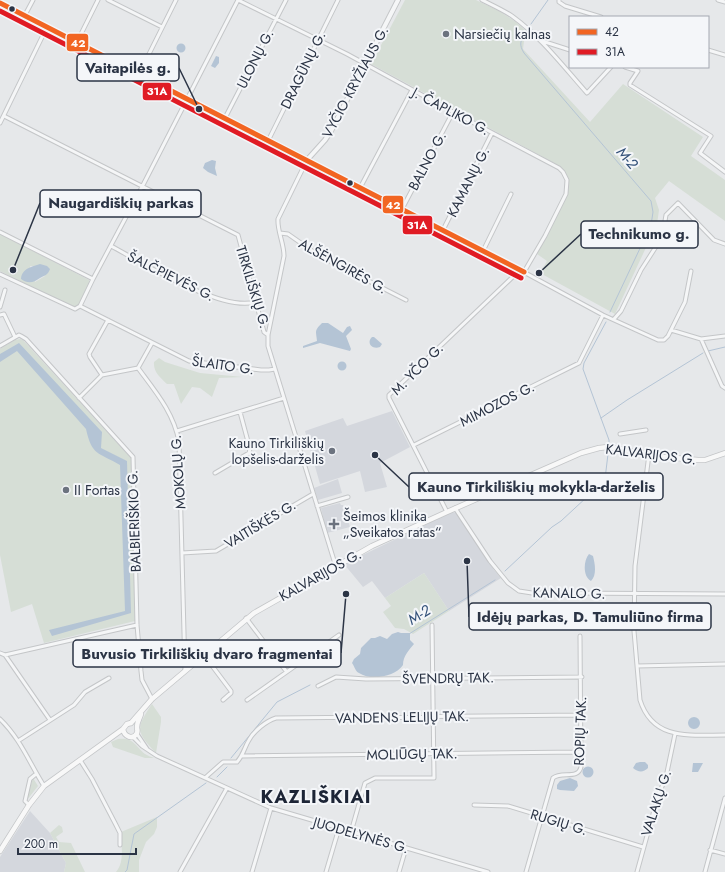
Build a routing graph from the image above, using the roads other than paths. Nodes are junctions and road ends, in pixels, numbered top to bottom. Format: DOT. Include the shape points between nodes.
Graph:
graph roads {
  1 [pos="33,0"];
  2 [pos="98,0"];
  3 [pos="108,0"];
  4 [pos="176,0"];
  5 [pos="238,0"];
  6 [pos="286,0"];
  7 [pos="338,0"];
  8 [pos="398,0"];
  9 [pos="482,0"];
  10 [pos="559,0"];
  11 [pos="718,0"];
  12 [pos="725,2"];
  13 [pos="0,3"];
  14 [pos="25,15"];
  15 [pos="598,16"];
  16 [pos="276,18"];
  17 [pos="47,27"];
  18 [pos="162,27"];
  19 [pos="319,39"];
  20 [pos="540,40"];
  21 [pos="77,42"];
  22 [pos="569,50"];
  23 [pos="709,50"];
  24 [pos="725,55"];
  25 [pos="366,64"];
  26 [pos="610,68"];
  27 [pos="628,68"];
  28 [pos="139,74"];
  29 [pos="412,90"];
  30 [pos="188,99"];
  31 [pos="453,112"];
  32 [pos="4,116"];
  33 [pos="225,118"];
  34 [pos="0,123"];
  35 [pos="492,134"];
  36 [pos="268,141"];
  37 [pos="307,160"];
  38 [pos="725,172"];
  39 [pos="142,188"];
  40 [pos="360,188"];
  41 [pos="511,194"];
  42 [pos="402,209"];
  43 [pos="443,230"];
  44 [pos="0,232"];
  45 [pos="280,233"];
  46 [pos="725,244"];
  47 [pos="111,246"];
  48 [pos="483,251"];
  49 [pos="522,271"];
  50 [pos="691,271"];
  51 [pos="0,274"];
  52 [pos="93,279"];
  53 [pos="5,290"];
  54 [pos="406,300"];
  55 [pos="255,302"];
  56 [pos="80,306"];
  57 [pos="0,307"];
  58 [pos="604,314"];
  59 [pos="2,315"];
  60 [pos="614,319"];
  61 [pos="108,320"];
  62 [pos="671,330"];
  63 [pos="268,335"];
  64 [pos="725,336"];
  65 [pos="15,337"];
  66 [pos="701,339"];
  67 [pos="152,343"];
  68 [pos="0,346"];
  69 [pos="138,368"];
  70 [pos="275,369"];
  71 [pos="102,374"];
  72 [pos="725,388"];
  73 [pos="79,398"];
  74 [pos="284,398"];
  75 [pos="240,412"];
  76 [pos="646,430"];
  77 [pos="177,431"];
  78 [pos="620,434"];
  79 [pos="414,445"];
  80 [pos="725,453"];
  81 [pos="649,454"];
  82 [pos="215,473"];
  83 [pos="313,494"];
  84 [pos="348,497"];
  85 [pos="317,506"];
  86 [pos="456,508"];
  87 [pos="447,512"];
  88 [pos="182,553"];
  89 [pos="336,567"];
  90 [pos="635,594"];
  91 [pos="725,594"];
  92 [pos="246,618"];
  93 [pos="137,625"];
  94 [pos="432,625"];
  95 [pos="339,635"];
  96 [pos="580,636"];
  97 [pos="0,653"];
  98 [pos="6,655"];
  99 [pos="204,655"];
  100 [pos="725,664"];
  101 [pos="637,666"];
  102 [pos="185,671"];
  103 [pos="286,671"];
  104 [pos="582,677"];
  105 [pos="109,678"];
  106 [pos="433,679"];
  107 [pos="318,686"];
  108 [pos="152,699"];
  109 [pos="223,700"];
  110 [pos="247,700"];
  111 [pos="145,706"];
  112 [pos="582,715"];
  113 [pos="433,716"];
  114 [pos="0,720"];
  115 [pos="50,720"];
  116 [pos="131,723"];
  117 [pos="137,727"];
  118 [pos="123,729"];
  119 [pos="675,734"];
  120 [pos="125,735"];
  121 [pos="135,735"];
  122 [pos="725,735"];
  123 [pos="18,741"];
  124 [pos="105,742"];
  125 [pos="582,752"];
  126 [pos="434,754"];
  127 [pos="242,756"];
  128 [pos="80,760"];
  129 [pos="36,774"];
  130 [pos="206,777"];
  131 [pos="44,786"];
  132 [pos="227,788"];
  133 [pos="725,798"];
  134 [pos="29,805"];
  135 [pos="474,805"];
  136 [pos="271,808"];
  137 [pos="542,817"];
  138 [pos="339,828"];
  139 [pos="351,832"];
  140 [pos="120,845"];
  141 [pos="643,847"];
  142 [pos="406,848"];
  143 [pos="710,850"];
  144 [pos="0,852"];
  145 [pos="725,854"];
  146 [pos="180,872"];
  147 [pos="252,872"];
  148 [pos="326,872"];
  149 [pos="399,872"];
  150 [pos="488,872"];
  151 [pos="526,872"];
  152 [pos="637,872"];
  153 [pos="704,872"];
  1 -- 14 [label="street"];
  2 -- 21 [label="street"];
  3 -- 18 [label="street"];
  4 -- 18 [label="street"];
  5 -- 16 [label="street, J. ČAPLIKO G."];
  5 -- 30 [label="street"];
  6 -- 16 [label="street, ULONŲ G."];
  7 -- 19 [label="street, DRAGŪNŲ G."];
  8 -- 25 [label="street, VYČIO KRYŽIAUS G."];
  9 -- 20 [label="street" via="512,16"];
  10 -- 15 [label="street" via="565,6"];
  11 -- 12 [label="street"];
  13 -- 14 [label="street"];
  14 -- 17 [label="street"];
  16 -- 19 [label="street, J. ČAPLIKO G."];
  16 -- 33 [label="street, ULONŲ G."];
  17 -- 21 [label="street"];
  17 -- 32 [label="street"];
  18 -- 28 [label="street"];
  19 -- 25 [label="street, J. ČAPLIKO G."];
  19 -- 36 [label="street, DRAGŪNŲ G."];
  20 -- 22 [label="street"];
  20 -- 26 [label="street" via="587,93"];
  21 -- 28 [label="street"];
  23 -- 24 [label="street"];
  25 -- 29 [label="street, J. ČAPLIKO G."];
  25 -- 37 [label="street, VYČIO KRYŽIAUS G." via="331,131"];
  27 -- 38 [label="street" via="638,71 630,85 711,136 700,153"];
  28 -- 30 [label="street"];
  29 -- 31 [label="street, J. ČAPLIKO G."];
  29 -- 40 [label="street"];
  30 -- 33 [label="street"];
  30 -- 39 [label="street"];
  31 -- 35 [label="street, J. ČAPLIKO G."];
  31 -- 42 [label="street, BALNO G."];
  32 -- 34 [label="street"];
  32 -- 39 [label="street, TIRKILIŠKIŲ G."];
  33 -- 36 [label="street"];
  35 -- 43 [label="street, KAMANŲ G."];
  35 -- 49 [label="street, J. ČAPLIKO G." via="558,168 567,180 566,194 541,243"];
  36 -- 37 [label="street"];
  37 -- 40 [label="street"];
  37 -- 45 [label="street" via="279,215 277,223"];
  39 -- 47 [label="street"];
  39 -- 55 [label="street, TIRKILIŠKIŲ G." via="238,235"];
  40 -- 42 [label="street"];
  41 -- 48 [label="street"];
  42 -- 43 [label="street"];
  43 -- 48 [label="street"];
  44 -- 52 [label="street"];
  45 -- 54 [label="street, ALŠĖNGIRĖS G." via="288,234 318,255"];
  45 -- 63 [label="street" via="284,256"];
  46 -- 60 [label="street" via="714,240 678,203 666,215 659,242 641,270 621,311"];
  47 -- 52 [label="street"];
  47 -- 55 [label="street, ŠALČPIEVĖS G." via="205,295 223,301"];
  48 -- 49 [label="street"];
  49 -- 58 [label="street"];
  49 -- 79 [label="street, M. YČO G." via="390,393 389,398"];
  50 -- 62 [label="street" via="685,302"];
  51 -- 56 [label="street" via="75,309"];
  52 -- 56 [label="street"];
  53 -- 57 [label="street"];
  55 -- 63 [label="street, TIRKILIŠKIŲ G." via="264,332"];
  56 -- 61 [label="street"];
  57 -- 59 [label="street"];
  58 -- 60 [label="street"];
  58 -- 79 [label="street, MIMOZOS G." via="579,363"];
  59 -- 65 [label="street"];
  60 -- 62 [label="street" via="658,340 664,340"];
  61 -- 67 [label="street, ŠLAITO G."];
  61 -- 71 [label="street" via="89,354"];
  62 -- 66 [label="street"];
  63 -- 70 [label="street, TIRKILIŠKIŲ G." via="268,346"];
  64 -- 66 [label="street"];
  65 -- 68 [label="street"];
  65 -- 73 [label="street, BALBIERIŠKIO G." via="21,336 26,339"];
  66 -- 72 [label="street"];
  67 -- 69 [label="street"];
  67 -- 70 [label="street, ŠLAITO G." via="189,361 261,370"];
  69 -- 71 [label="street"];
  69 -- 77 [label="street, MOKOLŲ G." via="163,401"];
  70 -- 74 [label="street, TIRKILIŠKIŲ G."];
  71 -- 73 [label="street"];
  73 -- 93 [label="street, BALBIERIŠKIO G." via="133,457"];
  74 -- 75 [label="street"];
  74 -- 83 [label="street, TIRKILIŠKIŲ G."];
  75 -- 77 [label="street"];
  75 -- 82 [label="street" via="250,449 248,453"];
  76 -- 78 [label="street"];
  77 -- 88 [label="street, MOKOLŲ G."];
  79 -- 87 [label="street, M. YČO G."];
  80 -- 81 [label="main road, KALVARIJOS G." via="705,460"];
  81 -- 86 [label="main road, KALVARIJOS G." via="608,447 590,450"];
  81 -- 90 [label="street" via="636,551"];
  83 -- 85 [label="street, TIRKILIŠKIŲ G."];
  83 -- 88 [label="street, VAITIŠKĖS G." via="216,551"];
  84 -- 85 [label="street"];
  85 -- 89 [label="street, TIRKILIŠKIŲ G."];
  86 -- 87 [label="main road, KALVARIJOS G."];
  86 -- 90 [label="street, KANALO G." via="490,561 514,589 532,593"];
  87 -- 89 [label="main road, KALVARIJOS G." via="372,546"];
  88 -- 102 [label="street, MOKOLŲ G."];
  89 -- 92 [label="main road, KALVARIJOS G."];
  90 -- 91 [label="street, KANALO G."];
  90 -- 101 [label="street" via="634,631"];
  92 -- 99 [label="main road, KALVARIJOS G."];
  92 -- 103 [label="street"];
  93 -- 98 [label="street"];
  93 -- 108 [label="street, BALBIERIŠKIO G." via="142,680"];
  94 -- 106 [label="street"];
  95 -- 103 [label="street"];
  96 -- 104 [label="street, ROPIŲ TAK."];
  97 -- 98 [label="street"];
  98 -- 115 [label="street"];
  99 -- 102 [label="main road, KALVARIJOS G."];
  99 -- 109 [label="street" via="231,691"];
  100 -- 101 [label="street"];
  101 -- 119 [label="street" via="643,711 654,724"];
  102 -- 108 [label="main road, KALVARIJOS G."];
  103 -- 110 [label="street"];
  104 -- 106 [label="street, ŠVENDRŲ TAK."];
  104 -- 112 [label="street, ROPIŲ TAK."];
  105 -- 115 [label="street" via="85,692 74,705"];
  106 -- 107 [label="street, ŠVENDRŲ TAK." via="336,677"];
  106 -- 113 [label="street"];
  108 -- 111 [label="main road, KALVARIJOS G."];
  111 -- 116 [label="main road, KALVARIJOS G."];
  111 -- 117 [label="main road, KALVARIJOS G."];
  112 -- 113 [label="street, VANDENS LELIJŲ TAK."];
  112 -- 125 [label="street, ROPIŲ TAK."];
  113 -- 126 [label="street"];
  113 -- 127 [label="street, VANDENS LELIJŲ TAK." via="276,718 268,720 249,740"];
  114 -- 123 [label="street" via="10,728"];
  115 -- 123 [label="street"];
  116 -- 117 [label="main road"];
  116 -- 118 [label="main road"];
  117 -- 121 [label="main road"];
  118 -- 120 [label="main road"];
  118 -- 124 [label="main road"];
  119 -- 122 [label="street"];
  119 -- 141 [label="street, VALAKŲ G." via="666,777"];
  120 -- 121 [label="main road"];
  120 -- 124 [label="main road"];
  121 -- 130 [label="street, JUODELYNĖS G." via="150,752"];
  123 -- 129 [label="street"];
  124 -- 128 [label="main road"];
  125 -- 126 [label="street, MOLIŪGŲ TAK."];
  125 -- 137 [label="street, ROPIŲ TAK." via="580,772 557,775 554,778"];
  126 -- 127 [label="street, MOLIŪGŲ TAK."];
  126 -- 139 [label="street" via="434,778 375,778 365,783"];
  127 -- 130 [label="street, MOLIŪGŲ TAK." via="236,762 223,762"];
  128 -- 131 [label="main road"];
  128 -- 140 [label="street" via="120,833"];
  129 -- 131 [label="street"];
  129 -- 134 [label="street" via="30,779 25,801"];
  130 -- 132 [label="street, JUODELYNĖS G."];
  131 -- 134 [label="main road"];
  132 -- 136 [label="street, JUODELYNĖS G."];
  132 -- 146 [label="street"];
  133 -- 143 [label="street"];
  134 -- 144 [label="main road"];
  135 -- 137 [label="street, RUGIŲ G." via="508,806"];
  136 -- 138 [label="street, JUODELYNĖS G."];
  136 -- 147 [label="street"];
  137 -- 141 [label="street, RUGIŲ G."];
  137 -- 151 [label="street, ROPIŲ TAK."];
  138 -- 139 [label="street, JUODELYNĖS G."];
  138 -- 148 [label="street"];
  139 -- 142 [label="street, JUODELYNĖS G."];
  141 -- 152 [label="street, VALAKŲ G."];
  142 -- 149 [label="street"];
  142 -- 150 [label="street, JUODELYNĖS G."];
  143 -- 145 [label="street"];
  143 -- 153 [label="street"];
}
